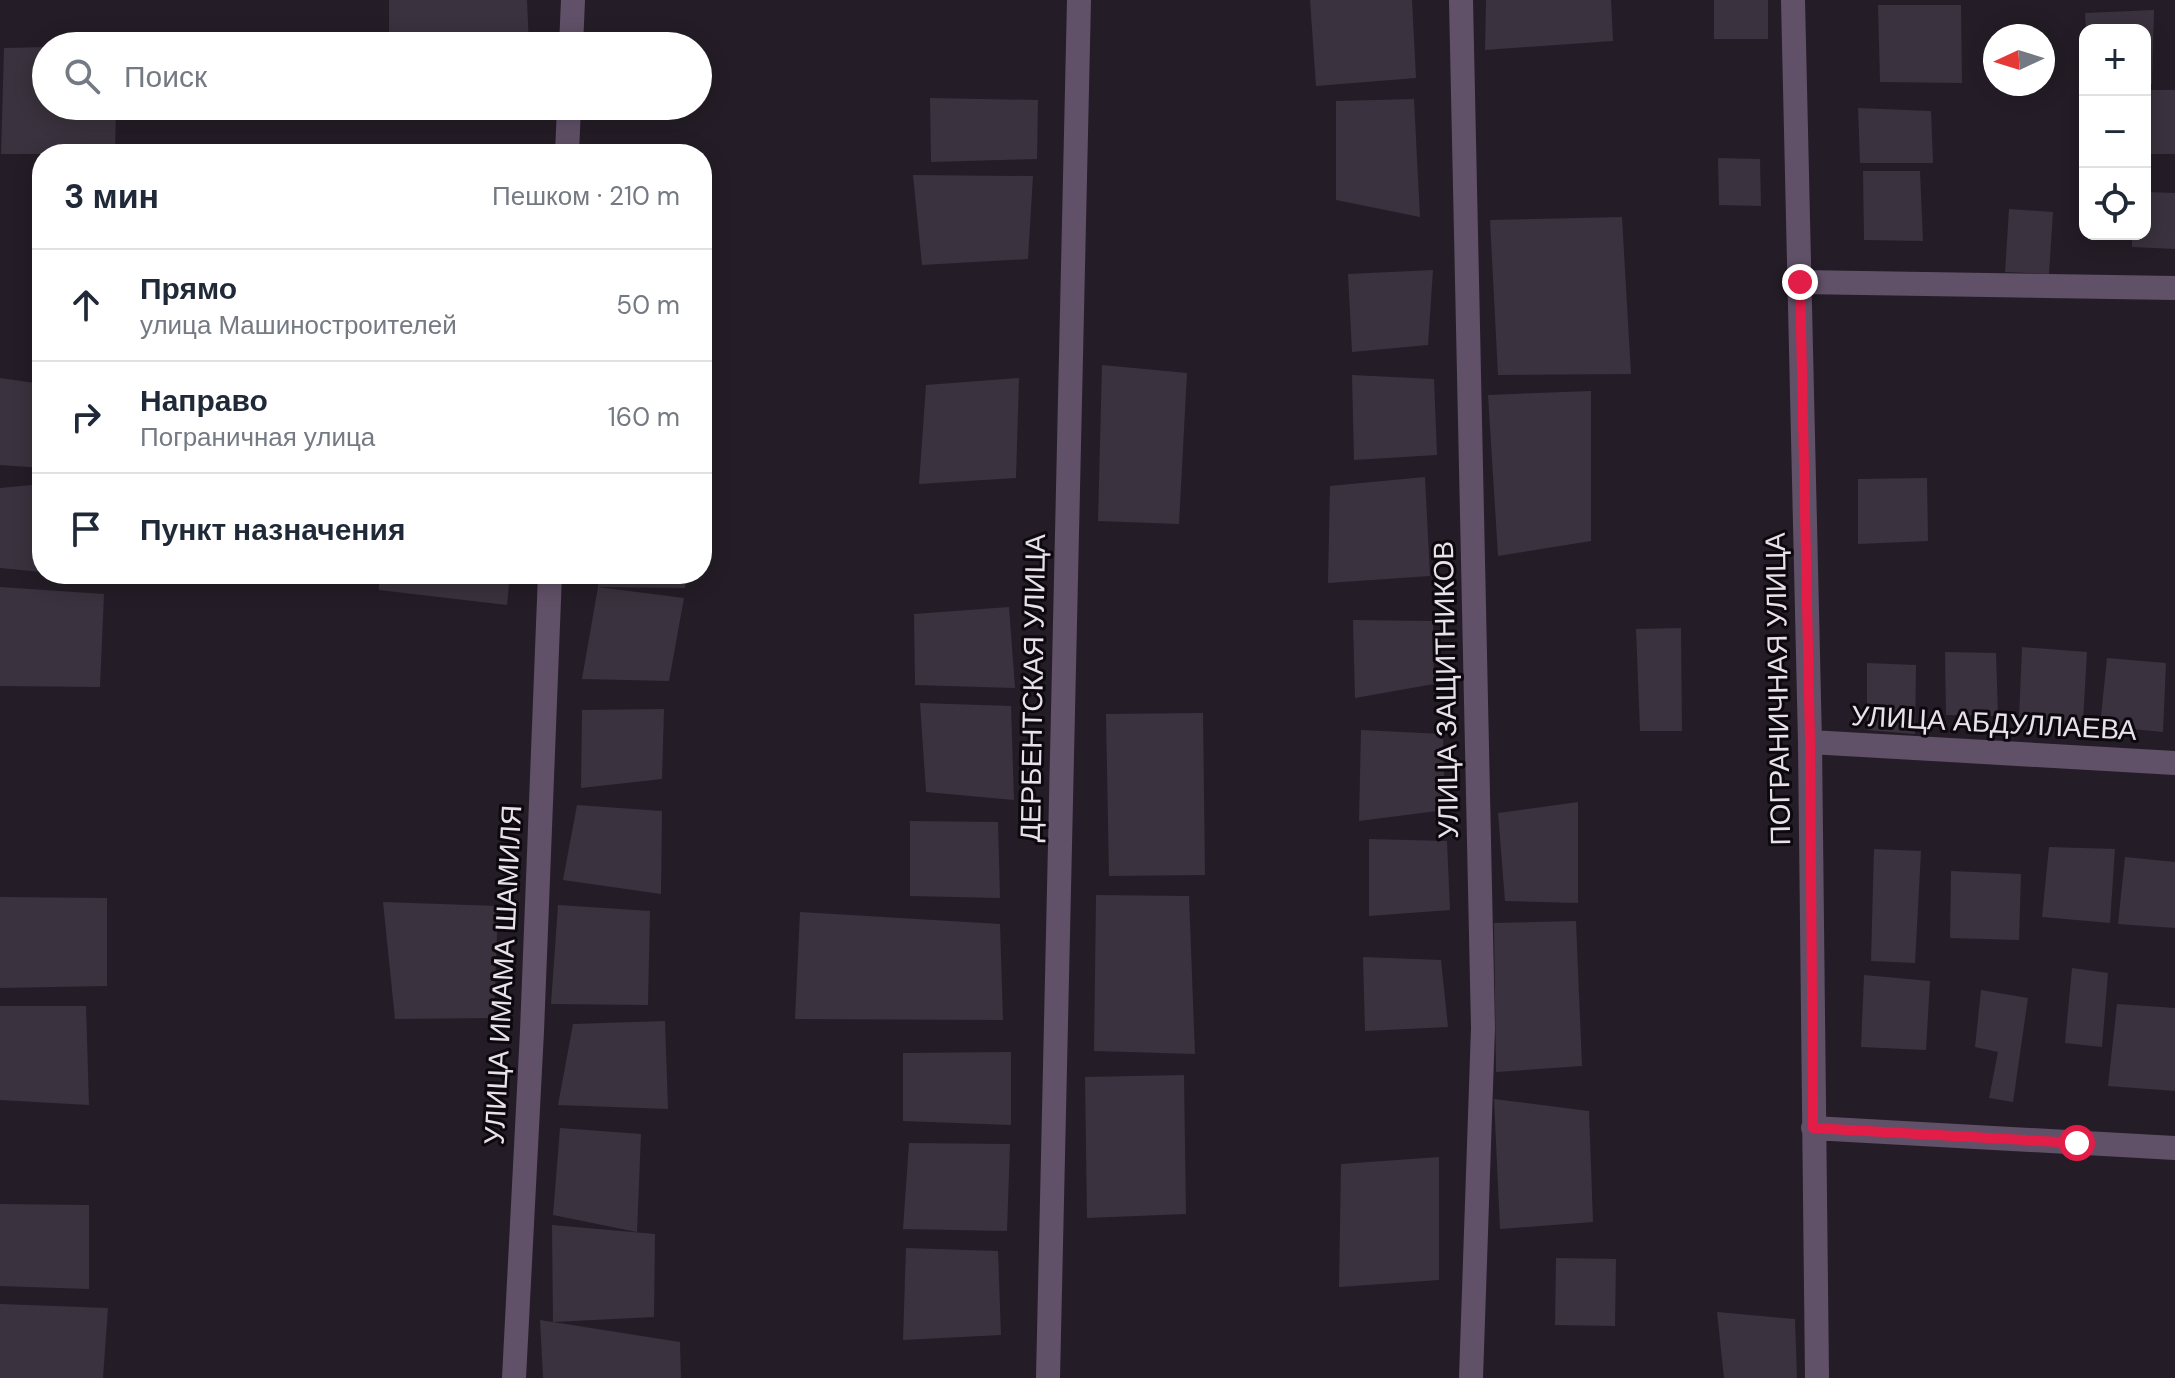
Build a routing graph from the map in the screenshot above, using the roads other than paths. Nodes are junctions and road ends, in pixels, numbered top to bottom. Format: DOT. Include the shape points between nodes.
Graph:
graph roads {
  1 [pos="573,0"];
  2 [pos="1079,0"];
  3 [pos="1461,0"];
  4 [pos="1793,0"];
  5 [pos="572,32"];
  6 [pos="568,120"];
  7 [pos="567,144"];
  8 [pos="1800,282"];
  9 [pos="2175,288"];
  10 [pos="550,584"];
  11 [pos="1810,742"];
  12 [pos="2175,763"];
  13 [pos="1813,1128"];
  14 [pos="2175,1148"];
  15 [pos="514,1378"];
  16 [pos="1048,1378"];
  17 [pos="1471,1378"];
  18 [pos="1817,1378"];
  1 -- 5 [label="street"];
  2 -- 16 [label="street, ДЕРБЕНТСКАЯ УЛИЦА"];
  3 -- 17 [label="street, УЛИЦА ЗАЩИТНИКОВ" via="1483,1028"];
  4 -- 8 [label="street, ПОГРАНИЧНАЯ УЛИЦА"];
  6 -- 7 [label="street"];
  8 -- 9 [label="street"];
  8 -- 11 [label="street, ПОГРАНИЧНАЯ УЛИЦА"];
  10 -- 15 [label="street, УЛИЦА ИМАМА ШАМИЛЯ"];
  11 -- 12 [label="street, УЛИЦА АБДУЛЛАЕВА"];
  11 -- 13 [label="street, ПОГРАНИЧНАЯ УЛИЦА"];
  13 -- 14 [label="street"];
  13 -- 18 [label="street, ПОГРАНИЧНАЯ УЛИЦА"];
}
